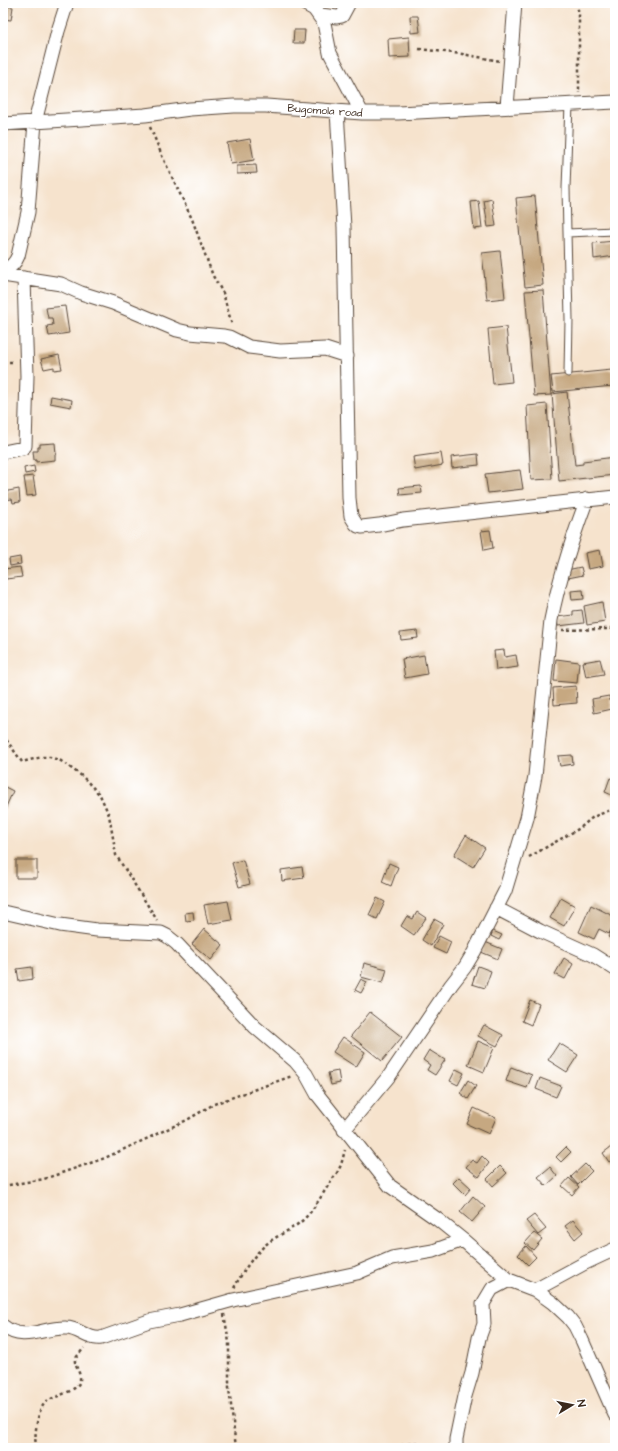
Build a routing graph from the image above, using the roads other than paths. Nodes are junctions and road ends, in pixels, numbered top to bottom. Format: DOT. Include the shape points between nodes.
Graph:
graph roads {
  1 [pos="67,3"];
  2 [pos="303,3"];
  3 [pos="349,3"];
  4 [pos="515,3"];
  5 [pos="320,15"];
  6 [pos="615,102"];
  7 [pos="574,104"];
  8 [pos="507,107"];
  9 [pos="337,111"];
  10 [pos="362,114"];
  11 [pos="35,122"];
  12 [pos="3,124"];
  13 [pos="615,231"];
  14 [pos="568,233"];
  15 [pos="3,270"];
  16 [pos="3,275"];
  17 [pos="24,278"];
  18 [pos="347,356"];
  19 [pos="568,373"];
  20 [pos="3,452"];
  21 [pos="615,496"];
  22 [pos="587,499"];
  23 [pos="496,908"];
  24 [pos="3,912"];
  25 [pos="615,969"];
  26 [pos="347,1133"];
  27 [pos="464,1240"];
  28 [pos="615,1249"];
  29 [pos="509,1280"];
  30 [pos="535,1290"];
  31 [pos="3,1326"];
  32 [pos="615,1415"];
  33 [pos="456,1448"];
  1 -- 11 [label="street"];
  2 -- 5 [label="street"];
  3 -- 5 [label="street" via="342,16"];
  4 -- 8 [label="street"];
  5 -- 10 [label="street" via="330,53"];
  6 -- 7 [label="street, Bugomola road"];
  7 -- 8 [label="street, Bugomola road"];
  7 -- 14 [label="lane" via="566,188"];
  8 -- 10 [label="street, Bugomola road"];
  9 -- 10 [label="street, Bugomola road"];
  9 -- 11 [label="street, Bugomola road" via="234,106"];
  9 -- 18 [label="street" via="344,227"];
  11 -- 12 [label="street, Bugomola road"];
  11 -- 15 [label="street" via="28,212 18,256 12,266"];
  13 -- 14 [label="lane"];
  14 -- 19 [label="lane"];
  16 -- 17 [label="street"];
  17 -- 18 [label="street" via="61,284 177,330 224,336 253,348 280,351 325,349"];
  17 -- 20 [label="street" via="27,376 25,446"];
  18 -- 22 [label="street" via="349,498 351,516 358,526"];
  21 -- 22 [label="street"];
  22 -- 23 [label="street" via="555,600 530,805 505,891"];
  23 -- 25 [label="street" via="593,955"];
  23 -- 26 [label="street" via="465,967"];
  24 -- 26 [label="street" via="60,925 97,930 156,932 167,936 255,1027 295,1061"];
  26 -- 27 [label="street" via="390,1186"];
  27 -- 29 [label="street"];
  27 -- 31 [label="street" via="433,1251 392,1258 357,1273 148,1321 101,1338 93,1338 66,1328 28,1334 16,1333"];
  28 -- 30 [label="street"];
  29 -- 30 [label="street"];
  29 -- 33 [label="street" via="492,1289 483,1304 484,1324"];
  30 -- 32 [label="street" via="553,1303 575,1326"];
}
